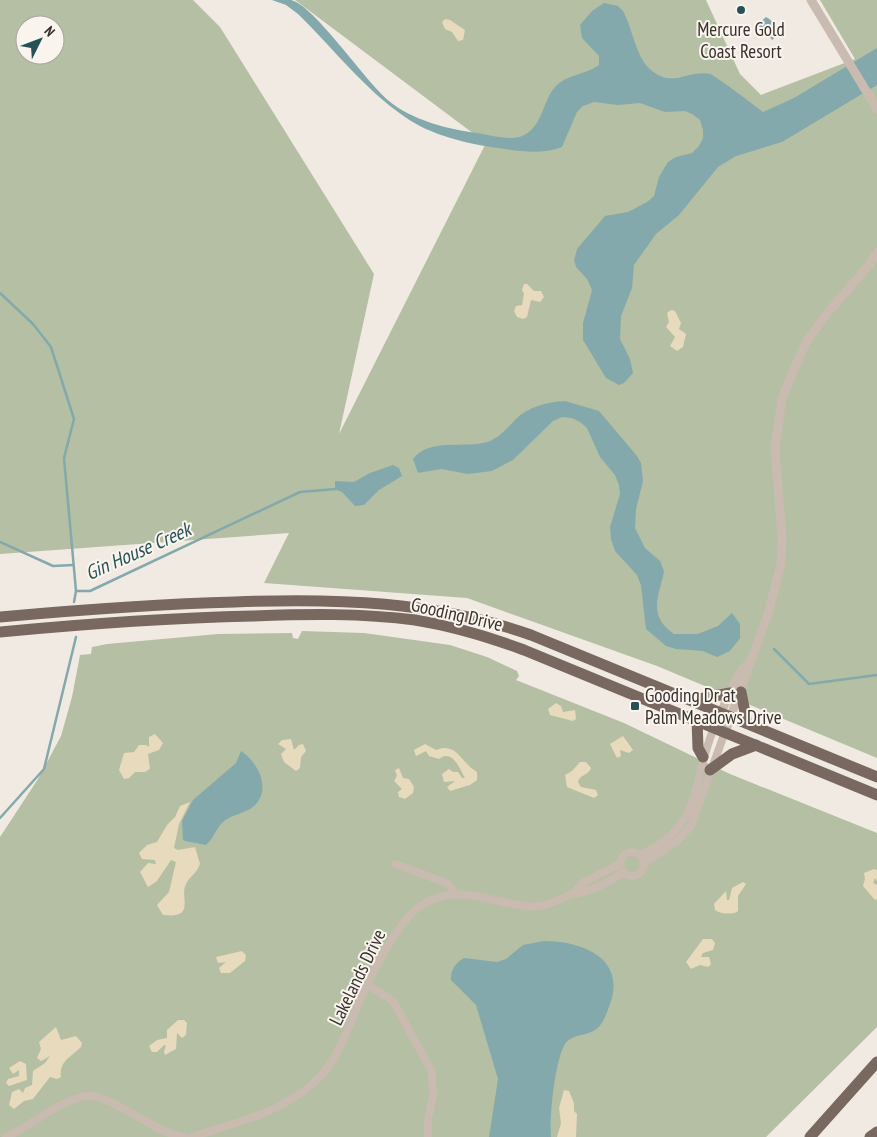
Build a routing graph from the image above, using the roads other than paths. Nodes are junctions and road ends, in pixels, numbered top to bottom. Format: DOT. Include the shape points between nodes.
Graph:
graph roads {
  1 [pos="811,0"];
  2 [pos="877,109"];
  3 [pos="877,252"];
  4 [pos="0,617"];
  5 [pos="0,632"];
  6 [pos="735,692"];
  7 [pos="694,700"];
  8 [pos="726,714"];
  9 [pos="696,720"];
  10 [pos="747,723"];
  11 [pos="719,730"];
  12 [pos="756,745"];
  13 [pos="703,757"];
  14 [pos="710,770"];
  15 [pos="877,777"];
  16 [pos="877,795"];
  17 [pos="640,855"];
  18 [pos="395,864"];
  19 [pos="620,864"];
  20 [pos="644,864"];
  21 [pos="624,873"];
  22 [pos="455,893"];
  23 [pos="572,894"];
  24 [pos="368,985"];
  25 [pos="877,1062"];
  26 [pos="877,1132"];
  27 [pos="6,1137"];
  28 [pos="184,1137"];
  29 [pos="191,1137"];
  30 [pos="428,1137"];
  31 [pos="810,1137"];
  32 [pos="870,1137"];
  1 -- 2 [label="street"];
  3 -- 6 [label="street" via="806,344 782,398 776,448 781,564 768,614"];
  4 -- 7 [label="main road, Gooding Drive" via="192,603 298,600 398,604 511,627"];
  5 -- 9 [label="main road, Gooding Drive" via="196,617 311,615 415,620 495,639"];
  6 -- 7 [label="main road"];
  6 -- 8 [label="street"];
  6 -- 10 [label="main road" via="744,700"];
  7 -- 8 [label="main road, Gooding Drive"];
  8 -- 10 [label="main road, Gooding Drive"];
  8 -- 11 [label="street"];
  9 -- 11 [label="main road, Gooding Drive"];
  9 -- 13 [label="main road" via="698,748"];
  10 -- 15 [label="main road, Gooding Drive"];
  11 -- 12 [label="main road, Gooding Drive"];
  11 -- 13 [label="street"];
  11 -- 14 [label="street"];
  12 -- 14 [label="main road" via="732,754"];
  12 -- 16 [label="main road, Gooding Drive"];
  13 -- 17 [label="street" via="686,819 660,846"];
  14 -- 20 [label="street" via="691,826 678,841"];
  17 -- 19 [label="street" via="626,853"];
  17 -- 20 [label="street"];
  18 -- 22 [label="street" via="447,883"];
  19 -- 21 [label="street"];
  19 -- 23 [label="street" via="584,882"];
  20 -- 21 [label="street" via="638,874"];
  21 -- 23 [label="street" via="588,891"];
  22 -- 23 [label="street" via="525,906 542,906"];
  22 -- 24 [label="street, Lakelands Drive" via="424,904 405,920"];
  24 -- 29 [label="street, Lakelands Drive" via="348,1034 332,1062 311,1086 290,1102 262,1114"];
  24 -- 30 [label="street" via="393,1001 432,1072"];
  25 -- 31 [label="main road"];
  26 -- 32 [label="main road"];
  27 -- 28 [label="street" via="82,1096 106,1099 170,1135"];
}
